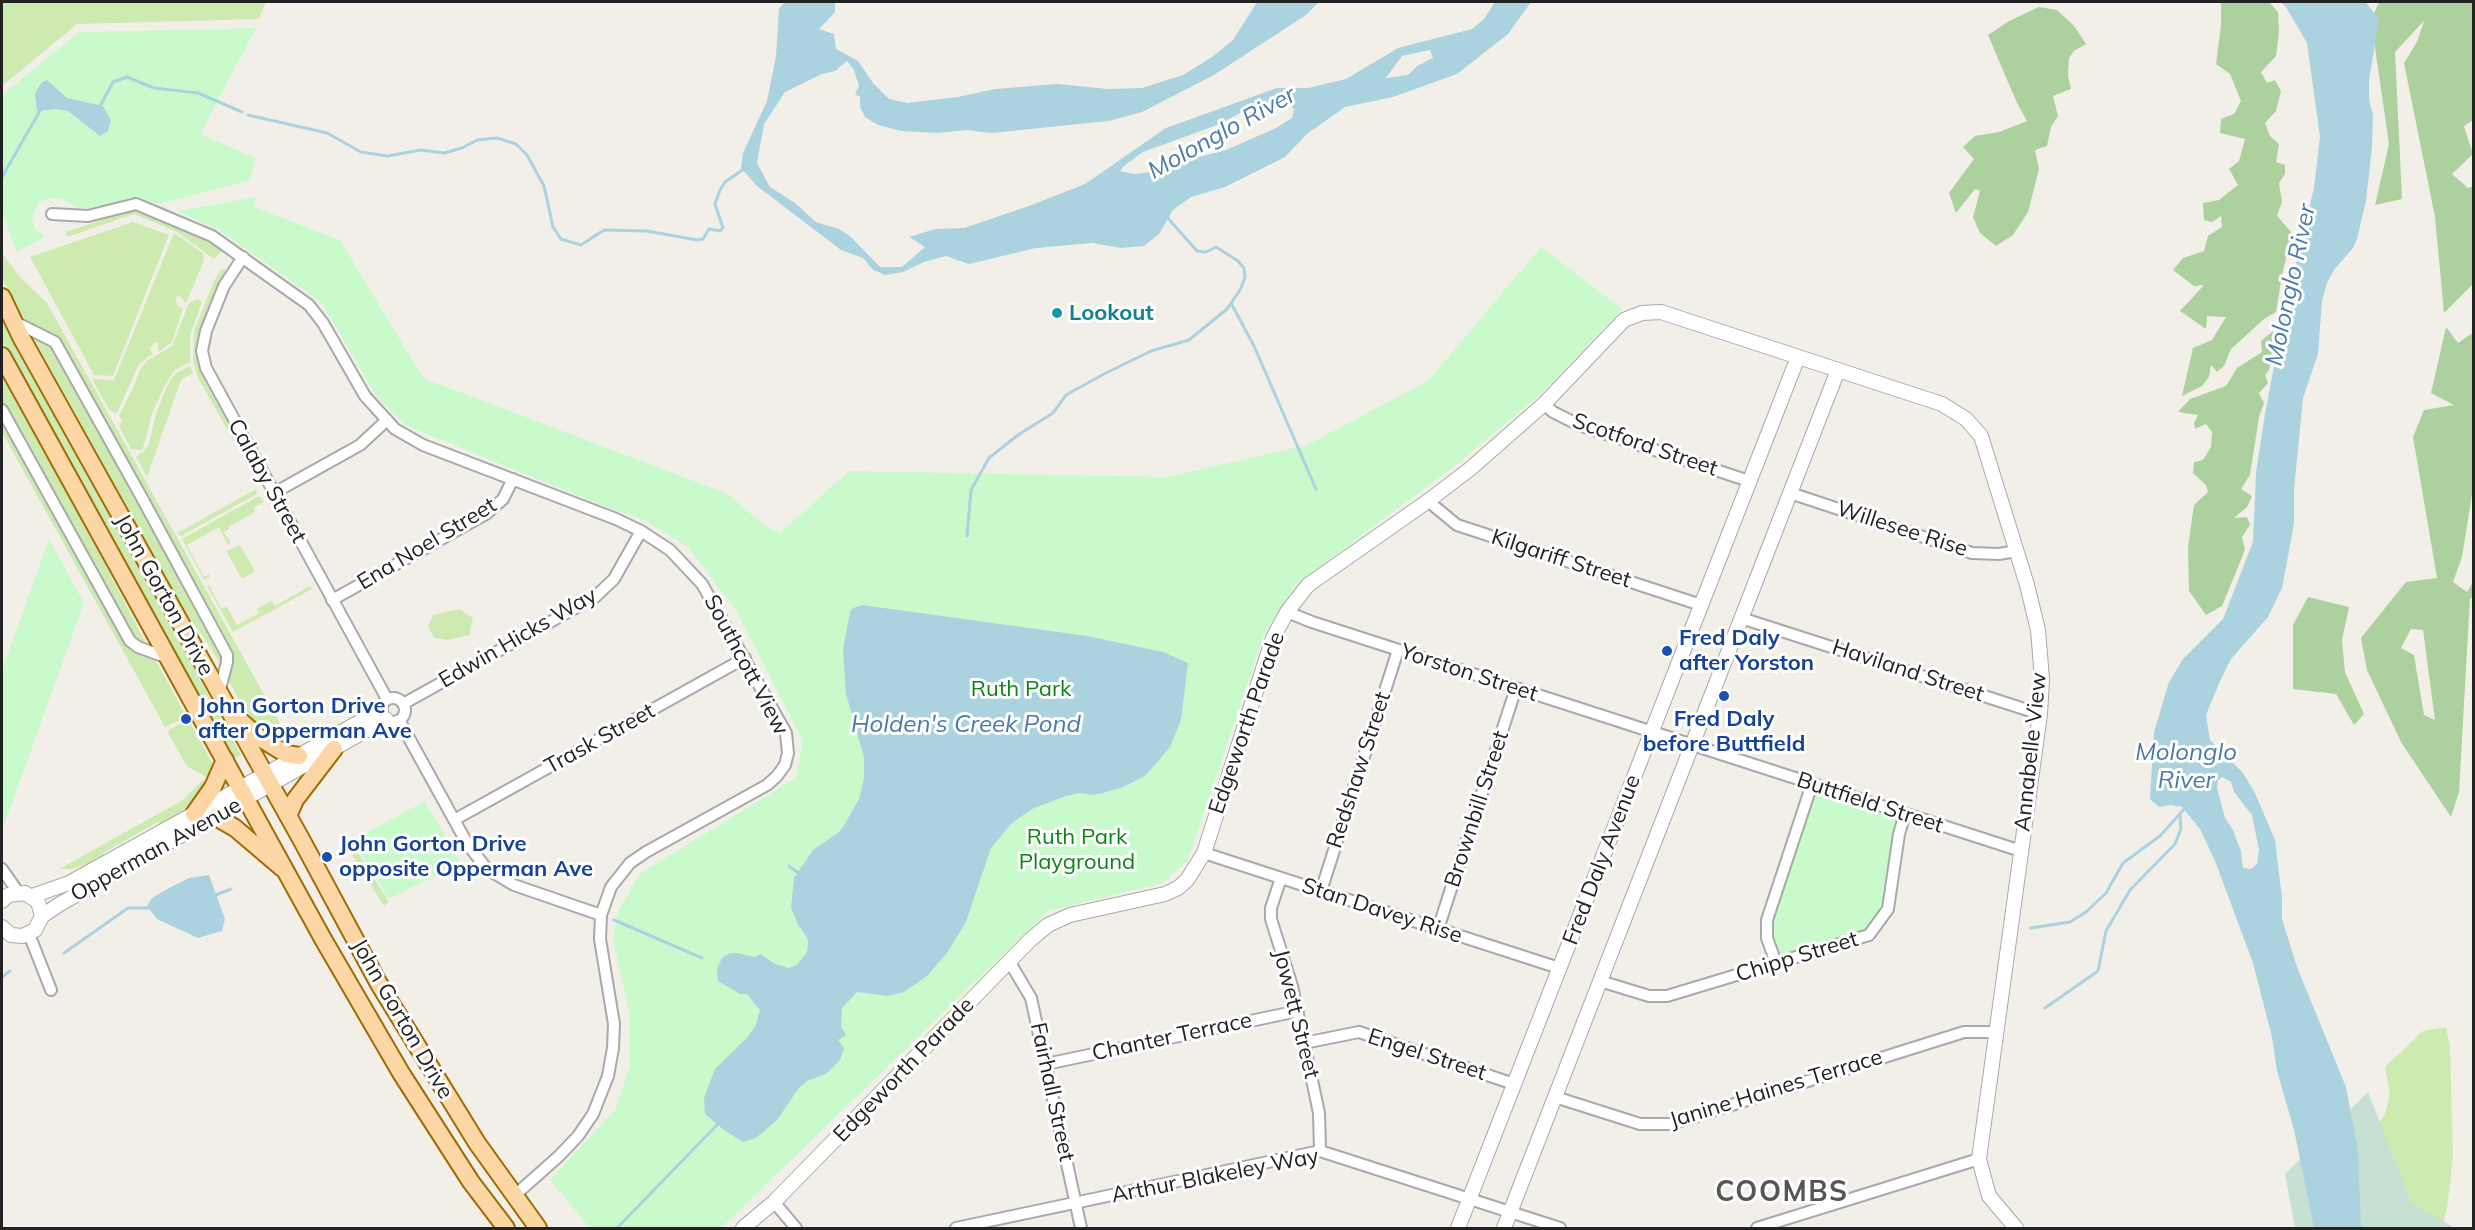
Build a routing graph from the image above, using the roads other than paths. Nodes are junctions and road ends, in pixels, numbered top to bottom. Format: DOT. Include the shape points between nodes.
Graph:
graph roads {
  1 [pos="52,214"];
  2 [pos="243,257"];
  3 [pos="2,297"];
  4 [pos="13,321"];
  5 [pos="2,356"];
  6 [pos="1798,357"];
  7 [pos="1838,370"];
  8 [pos="1544,404"];
  9 [pos="2,410"];
  10 [pos="387,420"];
  11 [pos="513,479"];
  12 [pos="1749,481"];
  13 [pos="274,493"];
  14 [pos="1790,493"];
  15 [pos="1428,501"];
  16 [pos="641,531"];
  17 [pos="2016,551"];
  18 [pos="332,600"];
  19 [pos="1701,605"];
  20 [pos="1287,612"];
  21 [pos="1741,618"];
  22 [pos="1398,650"];
  23 [pos="168,658"];
  24 [pos="745,658"];
  25 [pos="1516,688"];
  26 [pos="219,694"];
  27 [pos="403,704"];
  28 [pos="227,709"];
  29 [pos="388,712"];
  30 [pos="2040,714"];
  31 [pos="1652,732"];
  32 [pos="1692,745"];
  33 [pos="334,749"];
  34 [pos="298,756"];
  35 [pos="225,760"];
  36 [pos="268,780"];
  37 [pos="1812,784"];
  38 [pos="244,793"];
  39 [pos="194,814"];
  40 [pos="1905,814"];
  41 [pos="288,816"];
  42 [pos="216,817"];
  43 [pos="454,820"];
  44 [pos="2021,851"];
  45 [pos="1204,853"];
  46 [pos="2,869"];
  47 [pos="288,872"];
  48 [pos="1281,878"];
  49 [pos="1321,891"];
  50 [pos="18,892"];
  51 [pos="32,896"];
  52 [pos="2,901"];
  53 [pos="601,915"];
  54 [pos="42,916"];
  55 [pos="1438,929"];
  56 [pos="5,933"];
  57 [pos="29,934"];
  58 [pos="1010,961"];
  59 [pos="1776,963"];
  60 [pos="1559,968"];
  61 [pos="1600,981"];
  62 [pos="51,990"];
  63 [pos="1298,1011"];
  64 [pos="1996,1032"];
  65 [pos="1304,1043"];
  66 [pos="1046,1064"];
  67 [pos="1514,1084"];
  68 [pos="1555,1097"];
  69 [pos="1320,1151"];
  70 [pos="1979,1160"];
  71 [pos="514,1196"];
  72 [pos="1469,1199"];
  73 [pos="774,1202"];
  74 [pos="1076,1203"];
  75 [pos="1510,1213"];
  76 [pos="1786,1224"];
  77 [pos="506,1228"];
  78 [pos="538,1228"];
  79 [pos="743,1228"];
  80 [pos="796,1228"];
  81 [pos="956,1228"];
  82 [pos="1081,1228"];
  83 [pos="1458,1228"];
  84 [pos="1504,1228"];
  85 [pos="1560,1228"];
  86 [pos="1756,1228"];
  87 [pos="2016,1228"];
  1 -- 2 [label="street, Southcott View" via="88,216 141,205 200,230"];
  2 -- 10 [label="street, Southcott View" via="309,305 363,393"];
  2 -- 13 [label="street, Calaby Street" via="216,303 204,338 203,357 207,372"];
  3 -- 4 [label="main road, John Gorton Drive"];
  4 -- 26 [label="main road, John Gorton Drive"];
  4 -- 26 [label="street" via="55,342 147,507 226,655"];
  5 -- 23 [label="main road, John Gorton Drive"];
  6 -- 7 [label="street, Annabelle View"];
  6 -- 8 [label="street, Edgeworth Parade" via="1662,312 1642,313 1624,320 1611,332"];
  6 -- 12 [label="street, Fred Daly Avenue"];
  7 -- 14 [label="street, Fred Daly Avenue"];
  7 -- 17 [label="street, Annabelle View" via="1942,404 1966,419 1981,436"];
  8 -- 12 [label="street, Scotford Street" via="1579,425"];
  8 -- 15 [label="street, Edgeworth Parade"];
  9 -- 23 [label="street" via="132,643"];
  10 -- 11 [label="street, Southcott View" via="416,441"];
  10 -- 13 [label="street" via="360,445"];
  11 -- 16 [label="street, Southcott View"];
  11 -- 18 [label="street, Ena Noel Street" via="503,499 486,514"];
  12 -- 19 [label="street, Fred Daly Avenue"];
  13 -- 18 [label="street, Calaby Street"];
  14 -- 17 [label="street, Willesee Rise" via="1972,553"];
  14 -- 21 [label="street, Fred Daly Avenue"];
  15 -- 19 [label="street, Kilgariff Street" via="1457,525"];
  15 -- 20 [label="street, Edgeworth Parade" via="1308,585"];
  16 -- 24 [label="street, Southcott View" via="670,550 702,584"];
  16 -- 27 [label="street, Edwin Hicks Way" via="614,579 595,597"];
  17 -- 30 [label="street, Annabelle View" via="2038,630"];
  18 -- 29 [label="street, Calaby Street"];
  19 -- 31 [label="street, Fred Daly Avenue"];
  20 -- 22 [label="street, Yorston Street"];
  20 -- 45 [label="street, Edgeworth Parade" via="1273,638"];
  21 -- 30 [label="street, Haviland Street"];
  21 -- 32 [label="street, Fred Daly Avenue"];
  22 -- 25 [label="street, Yorston Street"];
  22 -- 49 [label="street, Redshaw Street"];
  23 -- 35 [label="main road, John Gorton Drive"];
  24 -- 43 [label="street, Trask Street"];
  24 -- 53 [label="street, Southcott View" via="786,733 785,765 767,785 630,863 611,887"];
  25 -- 31 [label="street, Yorston Street"];
  25 -- 55 [label="street, Brownbill Street"];
  26 -- 28 [label="main road, John Gorton Drive"];
  27 -- 29 [label="street" via="405,711"];
  27 -- 29 [label="street" via="395,698"];
  28 -- 34 [label="main road" via="260,738 286,754"];
  28 -- 36 [label="main road, John Gorton Drive"];
  29 -- 33 [label="street"];
  29 -- 34 [label="street"];
  29 -- 43 [label="street, Calaby Street"];
  30 -- 44 [label="street, Annabelle View"];
  31 -- 32 [label="street, Buttfield Street"];
  31 -- 60 [label="street, Fred Daly Avenue"];
  32 -- 37 [label="street, Buttfield Street"];
  32 -- 61 [label="street, Fred Daly Avenue"];
  33 -- 36 [label="street"];
  33 -- 41 [label="main road" via="295,800"];
  34 -- 36 [label="street"];
  35 -- 38 [label="main road, John Gorton Drive"];
  35 -- 39 [label="main road" via="213,787"];
  36 -- 38 [label="street, Opperman Avenue"];
  36 -- 41 [label="main road, John Gorton Drive"];
  37 -- 40 [label="street, Buttfield Street"];
  37 -- 59 [label="street" via="1767,920 1767,938"];
  38 -- 39 [label="street, Opperman Avenue"];
  38 -- 42 [label="street, Opperman Avenue"];
  38 -- 47 [label="main road, John Gorton Drive"];
  39 -- 51 [label="street, Opperman Avenue" via="69,883"];
  40 -- 44 [label="street, Buttfield Street"];
  40 -- 59 [label="street, Chipp Street" via="1888,909 1869,935"];
  41 -- 71 [label="main road, John Gorton Drive" via="379,984 434,1076"];
  42 -- 47 [label="main road"];
  42 -- 54 [label="street, Opperman Avenue"];
  43 -- 53 [label="street, Calaby Street" via="480,862 504,881"];
  44 -- 64 [label="street, Annabelle View"];
  45 -- 48 [label="street, Stan Davey Rise"];
  45 -- 58 [label="street, Edgeworth Parade" via="1193,873 1178,888 1059,919"];
  46 -- 50 [label="street"];
  47 -- 77 [label="main road, John Gorton Drive" via="401,1073 465,1173"];
  48 -- 49 [label="street, Stan Davey Rise"];
  48 -- 63 [label="street, Jowett Street" via="1271,919"];
  49 -- 55 [label="street, Stan Davey Rise"];
  50 -- 51 [label="street"];
  50 -- 52 [label="street"];
  51 -- 54 [label="street"];
  53 -- 71 [label="street, Southcott View" via="600,939 614,1024 608,1076 593,1114 578,1136"];
  54 -- 57 [label="street" via="36,930"];
  55 -- 60 [label="street, Stan Davey Rise"];
  56 -- 57 [label="street" via="17,937"];
  57 -- 62 [label="street"];
  58 -- 66 [label="street, Fairhall Street" via="1031,998"];
  58 -- 73 [label="street, Edgeworth Parade"];
  59 -- 61 [label="street, Chipp Street" via="1667,996 1649,996"];
  60 -- 67 [label="street, Fred Daly Avenue"];
  61 -- 68 [label="street, Fred Daly Avenue"];
  63 -- 65 [label="street, Jowett Street"];
  63 -- 66 [label="street, Chanter Terrace"];
  64 -- 68 [label="street, Janine Haines Terrace" via="1964,1032 1671,1124 1640,1124"];
  64 -- 70 [label="street, Annabelle View"];
  65 -- 67 [label="street, Engel Street" via="1359,1032"];
  65 -- 69 [label="street, Jowett Street" via="1319,1113"];
  66 -- 74 [label="street, Fairhall Street"];
  67 -- 72 [label="street, Fred Daly Avenue"];
  68 -- 75 [label="street, Fred Daly Avenue"];
  69 -- 72 [label="street, Arthur Blakeley Way"];
  69 -- 74 [label="street, Arthur Blakeley Way"];
  70 -- 76 [label="street"];
  70 -- 87 [label="street, Annabelle View" via="1989,1196"];
  71 -- 78 [label="main road, John Gorton Drive"];
  72 -- 75 [label="street, Arthur Blakeley Way"];
  72 -- 83 [label="street, Fred Daly Avenue"];
  73 -- 79 [label="street, Edgeworth Parade"];
  73 -- 80 [label="street"];
  74 -- 81 [label="street, Arthur Blakeley Way"];
  74 -- 82 [label="street, Fairhall Street"];
  75 -- 84 [label="street, Fred Daly Avenue"];
  75 -- 85 [label="street, Arthur Blakeley Way"];
  76 -- 86 [label="street"];
}
